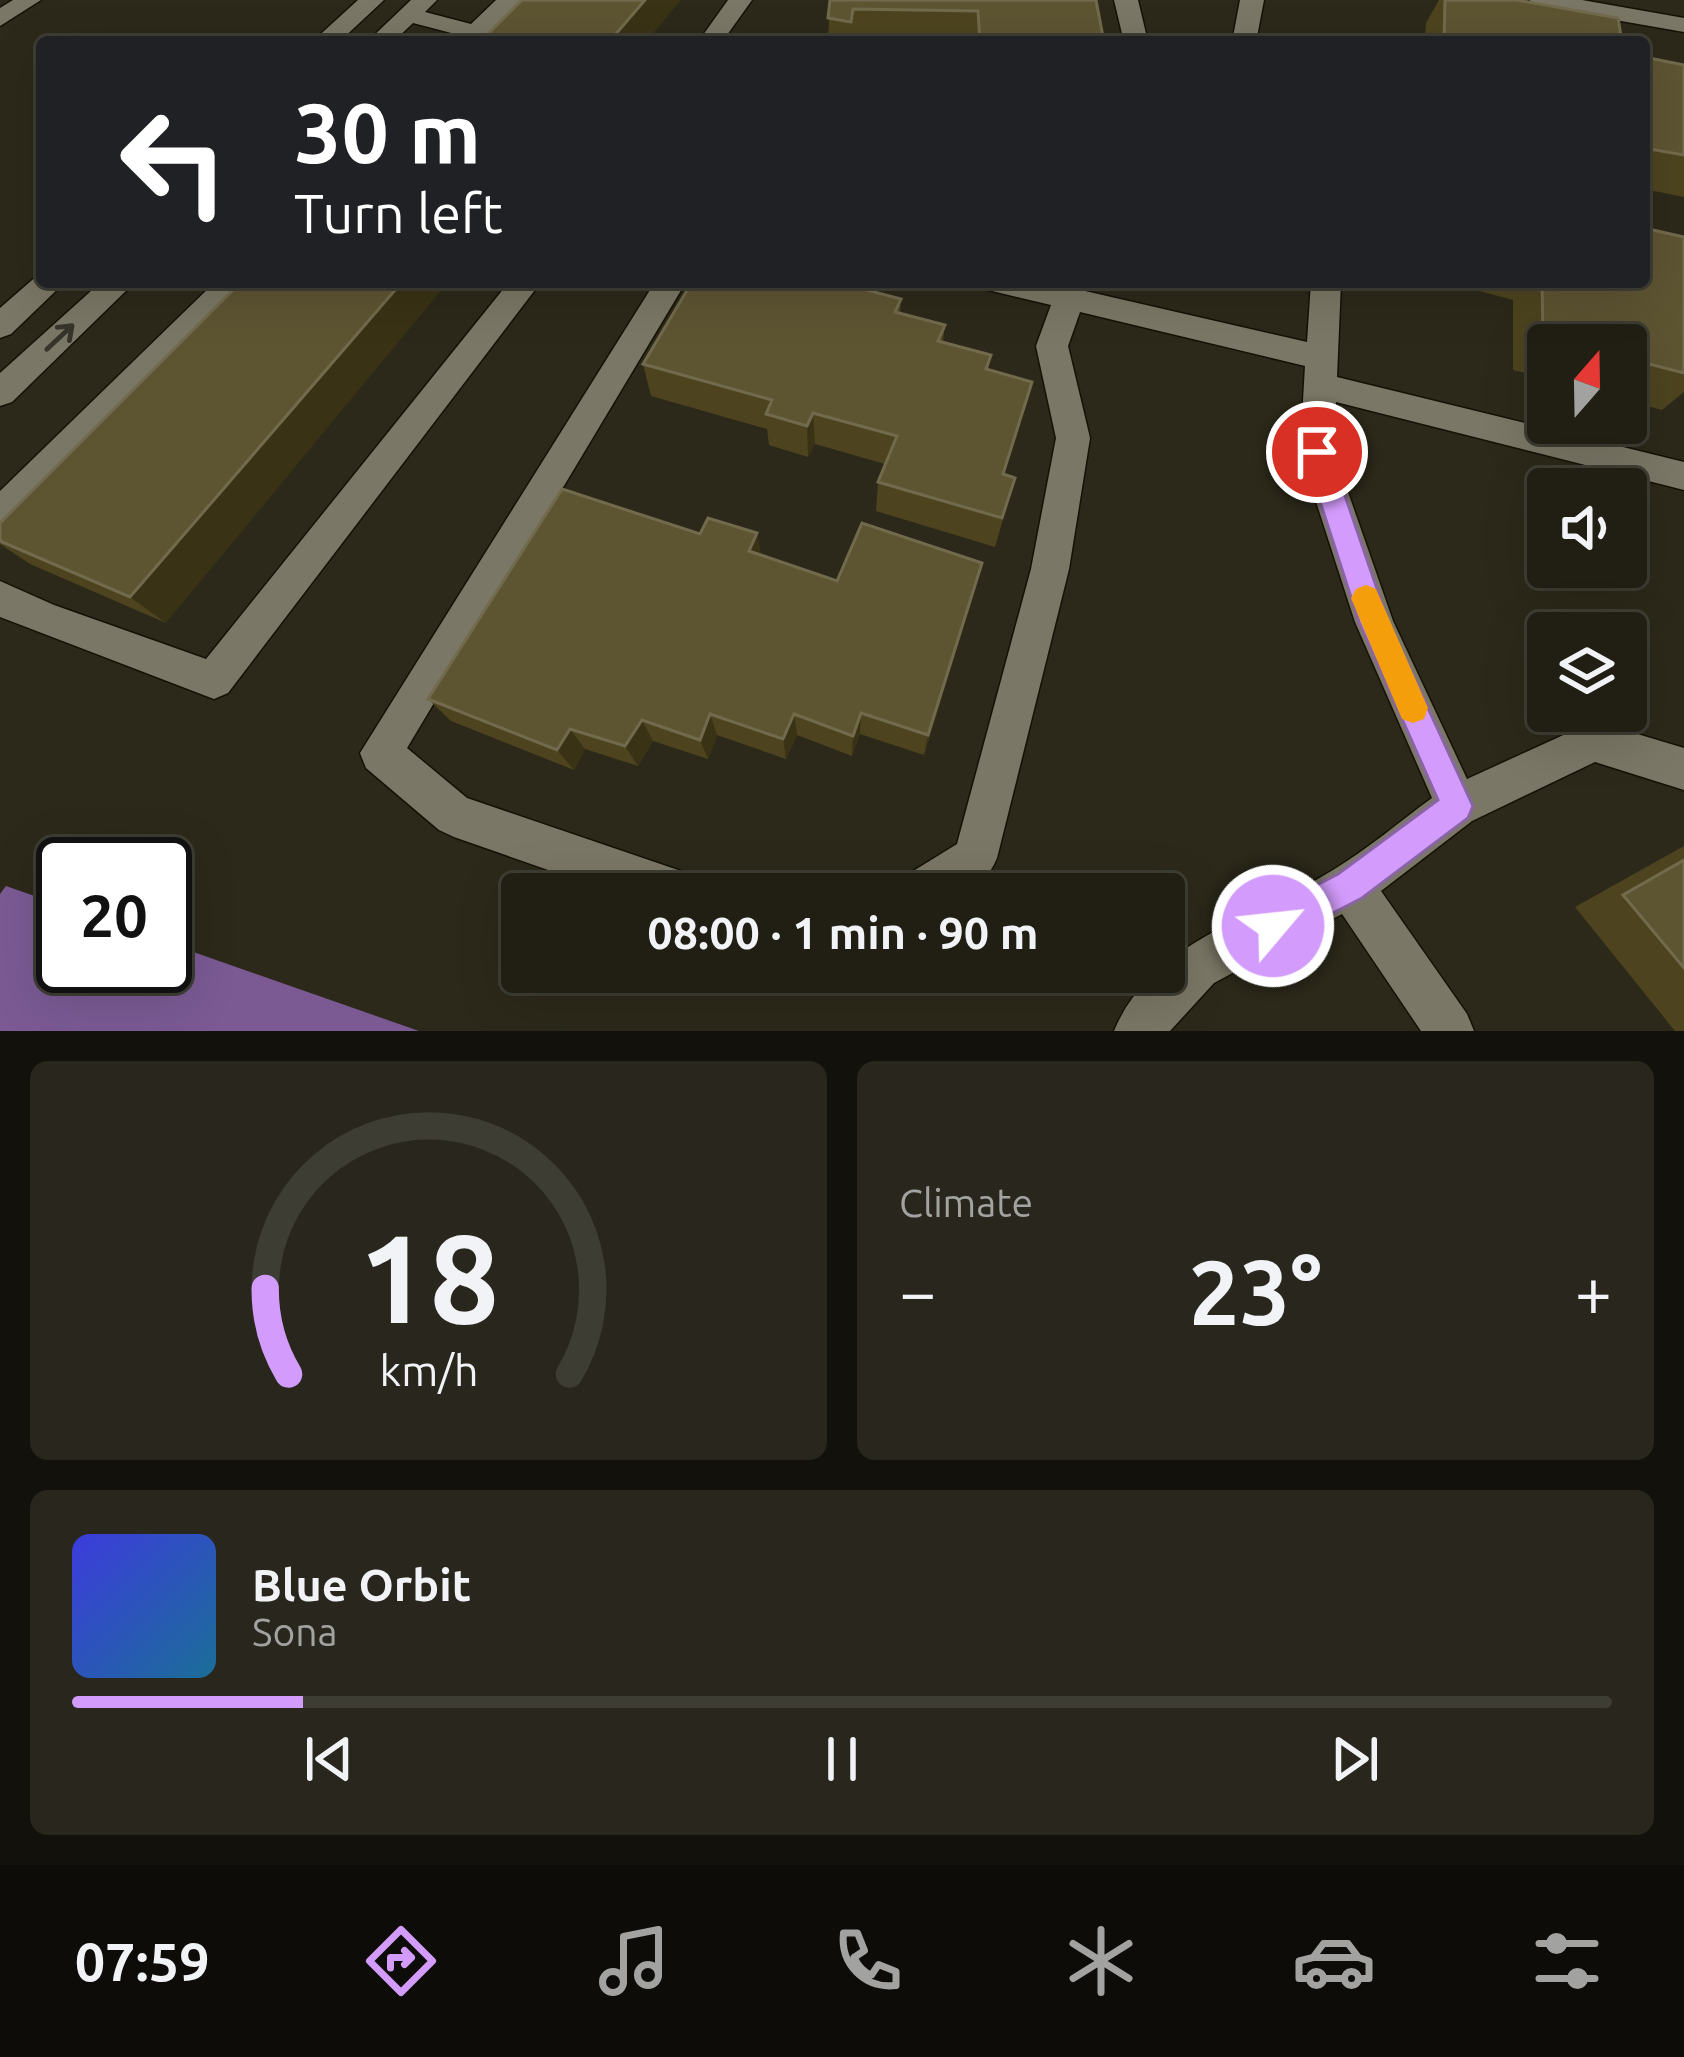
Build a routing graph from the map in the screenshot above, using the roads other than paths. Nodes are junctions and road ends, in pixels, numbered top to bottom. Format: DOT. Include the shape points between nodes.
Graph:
graph roads {
  1 [pos="28,0"];
  2 [pos="372,0"];
  3 [pos="510,0"];
  4 [pos="740,0"];
  5 [pos="1126,0"];
  6 [pos="1252,0"];
  7 [pos="1541,0"];
  8 [pos="416,8"];
  9 [pos="0,19"];
  10 [pos="1684,25"];
  11 [pos="331,36"];
  12 [pos="386,36"];
  13 [pos="469,36"];
  14 [pos="472,36"];
  15 [pos="714,36"];
  16 [pos="1135,36"];
  17 [pos="1245,36"];
  18 [pos="43,288"];
  19 [pos="113,288"];
  20 [pos="228,288"];
  21 [pos="521,288"];
  22 [pos="667,288"];
  23 [pos="1026,288"];
  24 [pos="1326,288"];
  25 [pos="1070,298"];
  26 [pos="0,326"];
  27 [pos="1322,371"];
  28 [pos="0,392"];
  29 [pos="1684,476"];
  30 [pos="0,514"];
  31 [pos="0,598"];
  32 [pos="1684,769"];
  33 [pos="1457,806"];
  34 [pos="621,873"];
  35 [pos="951,873"];
  36 [pos="1350,886"];
  37 [pos="1138,1031"];
  38 [pos="1450,1031"];
  1 -- 9 [label="street"];
  2 -- 11 [label="street"];
  3 -- 14 [label="street"];
  4 -- 15 [label="street"];
  5 -- 16 [label="street"];
  6 -- 17 [label="street"];
  7 -- 10 [label="street"];
  8 -- 12 [label="street"];
  8 -- 13 [label="street"];
  18 -- 26 [label="street"];
  28 -- 19 [label="street, one-way"];
  20 -- 30 [label="street"];
  21 -- 31 [label="street" via="214,680"];
  22 -- 34 [label="street" via="381,753 454,815"];
  23 -- 25 [label="street"];
  24 -- 27 [label="street"];
  25 -- 27 [label="street"];
  25 -- 35 [label="street" via="1052,346 1073,438 1050,569 975,858"];
  27 -- 29 [label="street"];
  27 -- 33 [label="street" via="1317,452 1374,622"];
  32 -- 33 [label="street" via="1594,741"];
  33 -- 36 [label="street"];
  36 -- 37 [label="street" via="1197,966"];
  36 -- 38 [label="street"];
}
